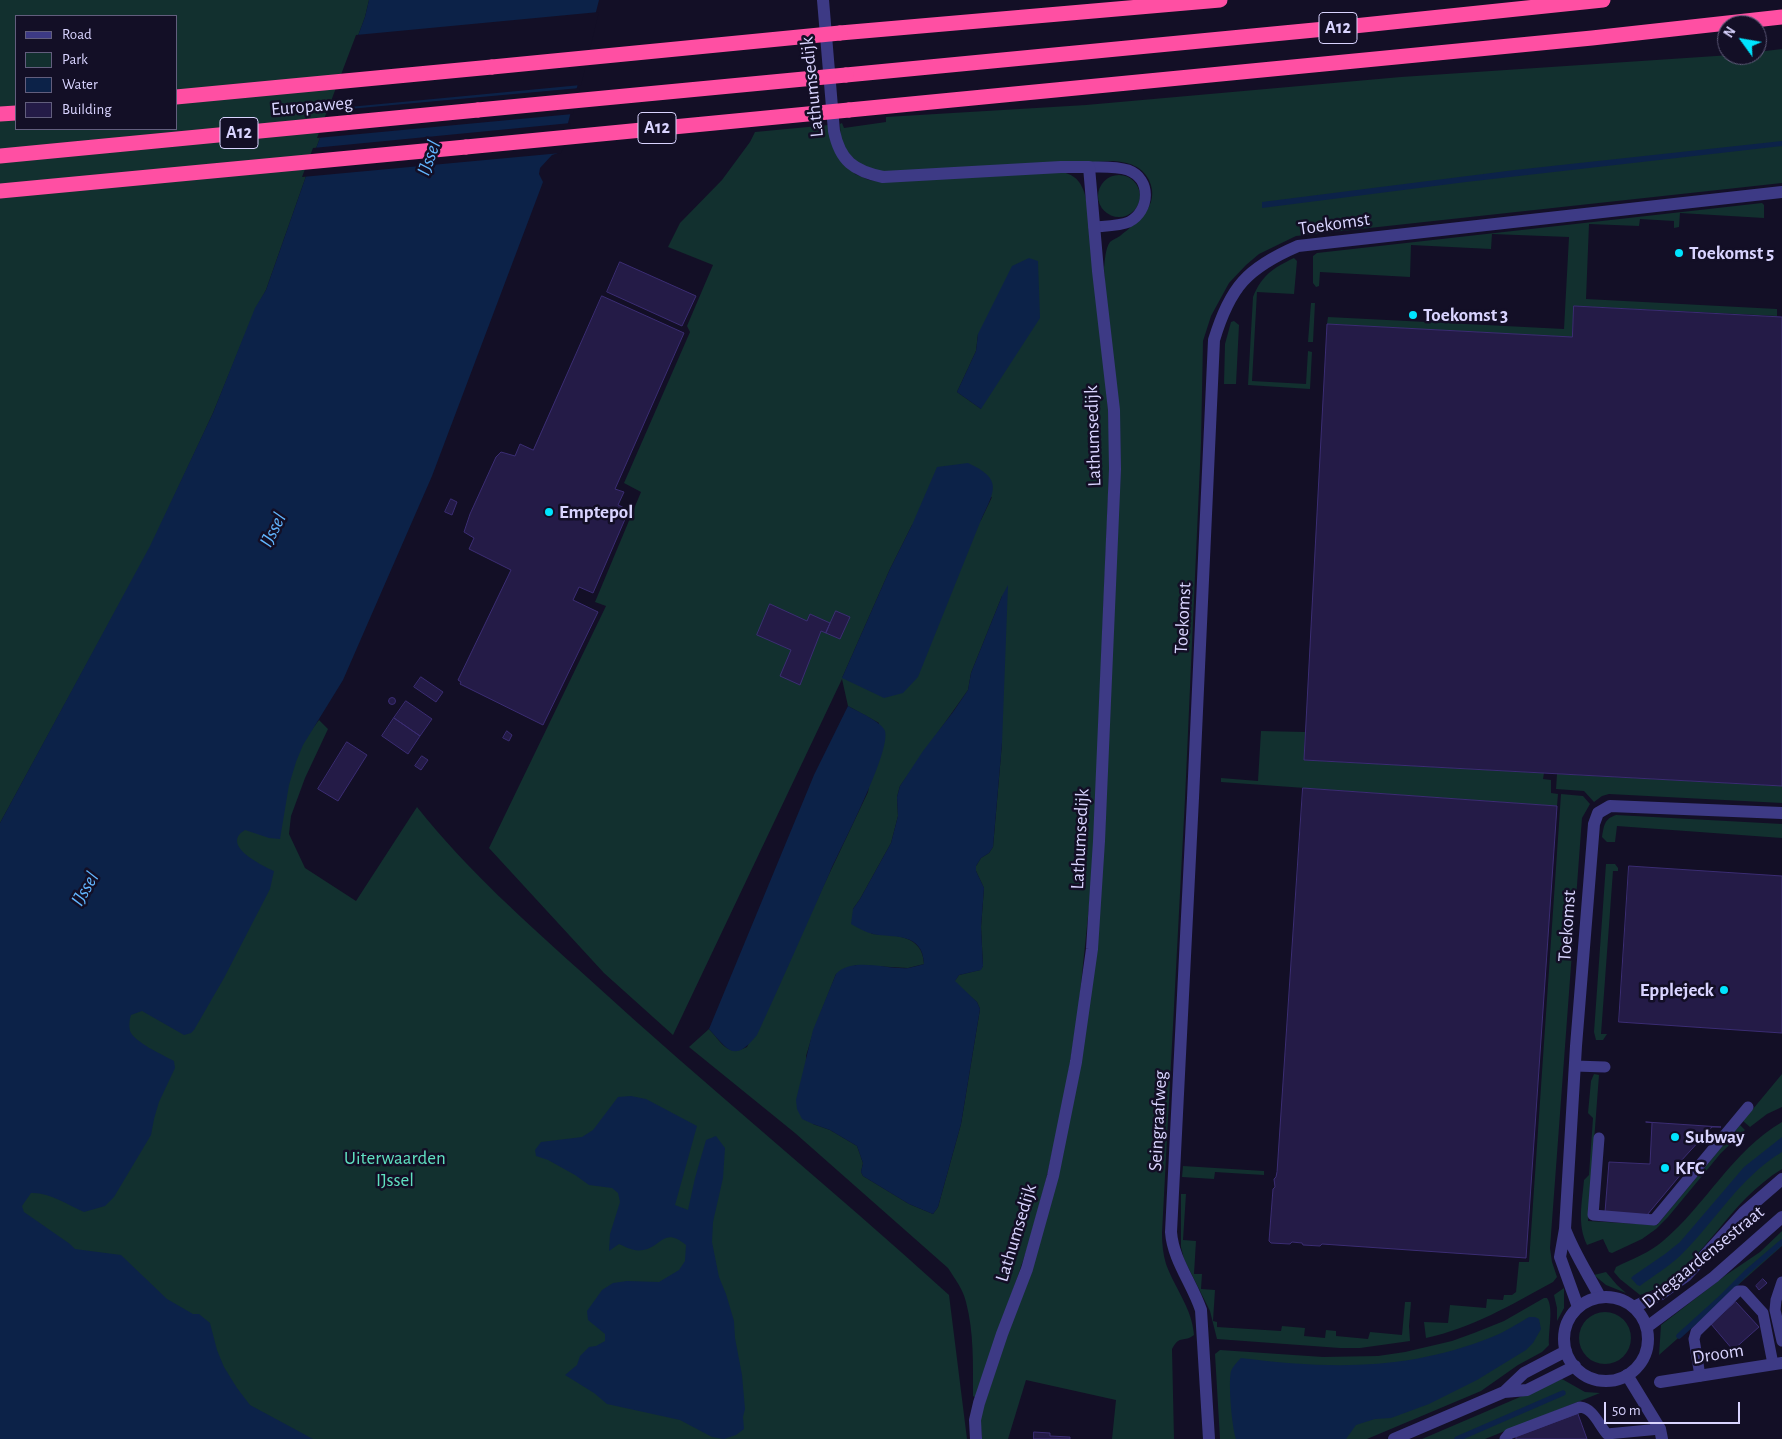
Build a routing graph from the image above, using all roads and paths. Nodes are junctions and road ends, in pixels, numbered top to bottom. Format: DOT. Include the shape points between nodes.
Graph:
graph roads {
  1 [pos="823,0"];
  2 [pos="1220,0"];
  3 [pos="1603,0"];
  4 [pos="1782,17"];
  5 [pos="178,97"];
  6 [pos="15,113"];
  7 [pos="0,114"];
  8 [pos="0,156"];
  9 [pos="1089,167"];
  10 [pos="0,191"];
  11 [pos="1782,192"];
  12 [pos="1094,227"];
  13 [pos="1193,798"];
  14 [pos="1782,813"];
  15 [pos="1575,1066"];
  16 [pos="1605,1067"];
  17 [pos="1748,1107"];
  18 [pos="1599,1138"];
  19 [pos="1782,1179"];
  20 [pos="1782,1217"];
  21 [pos="1565,1228"];
  22 [pos="1782,1282"];
  23 [pos="1600,1298"];
  24 [pos="1578,1307"];
  25 [pos="1634,1307"];
  26 [pos="1647,1327"];
  27 [pos="1782,1341"];
  28 [pos="1566,1351"];
  29 [pos="1777,1363"];
  30 [pos="1575,1366"];
  31 [pos="1626,1376"];
  32 [pos="1700,1376"];
  33 [pos="1660,1382"];
  34 [pos="1504,1392"];
  35 [pos="1661,1434"];
  36 [pos="976,1439"];
  37 [pos="1209,1439"];
  38 [pos="1394,1439"];
  39 [pos="1505,1439"];
  1 -- 9 [label="street, Lathumsedijk" via="834,131 842,154 858,170 883,178"];
  2 -- 5 [label="highway, Europaweg / A12, bridge"];
  3 -- 8 [label="highway, Europaweg / A12, bridge" via="1325,30"];
  4 -- 10 [label="highway, A12, bridge"];
  6 -- 7 [label="highway"];
  9 -- 12 [label="street, Lathumsedijk"];
  9 -- 12 [label="lane, Lathumsedijk" via="1129,171 1142,183 1146,192 1144,206 1128,222"];
  11 -- 13 [label="street, Toekomst" via="1302,245 1276,255 1247,276 1228,302 1214,340"];
  12 -- 36 [label="street, Lathumsedijk" via="1114,410 1115,469 1092,949 1076,1062 1053,1176 1027,1269 979,1403 975,1420"];
  13 -- 37 [label="street, Seingraafweg" via="1171,1232 1177,1258 1201,1310"];
  14 -- 15 [label="street, Toekomst" via="1610,806 1598,813 1591,853"];
  15 -- 16 [label="lane"];
  15 -- 21 [label="street, Toekomst"];
  17 -- 18 [label="lane" via="1654,1220 1593,1216"];
  19 -- 25 [label="street, Driegaardensestraat" via="1744,1212 1686,1276 1661,1294"];
  20 -- 26 [label="street, Driegaardensestraat" via="1714,1277"];
  21 -- 23 [label="street, Toekomst" via="1574,1253"];
  21 -- 24 [label="street, Toekomst" via="1560,1257"];
  22 -- 27 [label="lane" via="1776,1300"];
  23 -- 24 [label="street"];
  23 -- 25 [label="street" via="1612,1297"];
  24 -- 28 [label="street" via="1566,1328"];
  25 -- 26 [label="street"];
  26 -- 31 [label="street" via="1648,1339 1642,1362"];
  28 -- 30 [label="street"];
  28 -- 34 [label="street" via="1524,1373"];
  29 -- 32 [label="street, Droom"];
  29 -- 32 [label="lane" via="1763,1313 1742,1291 1738,1291 1696,1332 1694,1339"];
  30 -- 31 [label="street" via="1589,1378 1600,1381"];
  30 -- 34 [label="street" via="1527,1390"];
  31 -- 35 [label="street"];
  32 -- 33 [label="street, Droom"];
  34 -- 38 [label="street"];
  35 -- 39 [label="lane" via="1607,1434 1591,1412 1580,1407 1509,1434"];
}
